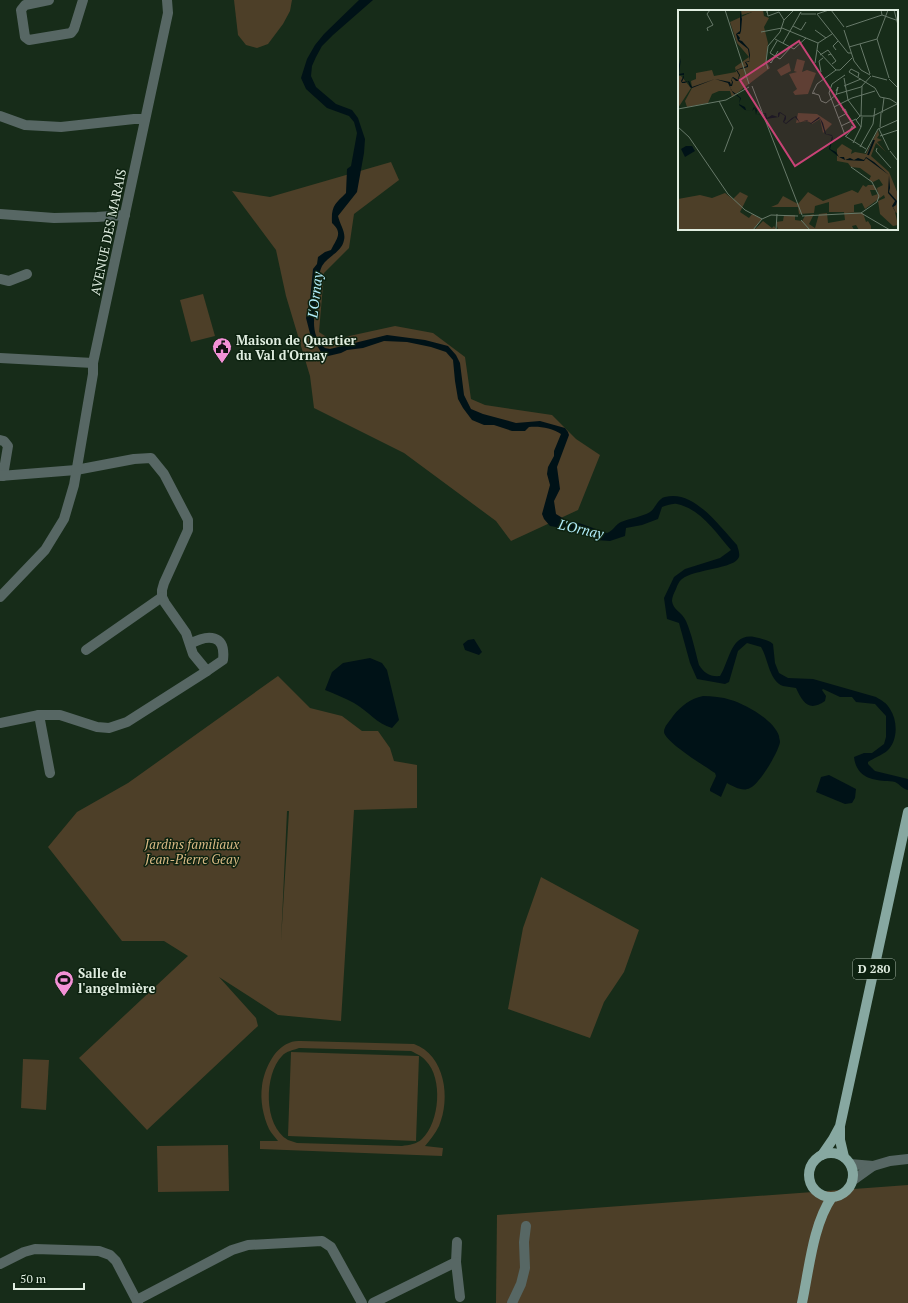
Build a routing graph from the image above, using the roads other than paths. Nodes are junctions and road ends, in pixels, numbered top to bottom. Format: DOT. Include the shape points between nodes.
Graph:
graph roads {
  1 [pos="49,0"];
  2 [pos="83,0"];
  3 [pos="167,0"];
  4 [pos="0,116"];
  5 [pos="145,120"];
  6 [pos="0,214"];
  7 [pos="125,215"];
  8 [pos="27,274"];
  9 [pos="0,279"];
  10 [pos="0,358"];
  11 [pos="93,363"];
  12 [pos="0,440"];
  13 [pos="76,470"];
  14 [pos="2,476"];
  15 [pos="0,597"];
  16 [pos="162,597"];
  17 [pos="190,644"];
  18 [pos="86,650"];
  19 [pos="207,671"];
  20 [pos="39,715"];
  21 [pos="0,723"];
  22 [pos="50,773"];
  23 [pos="908,812"];
  24 [pos="840,1126"];
  25 [pos="822,1155"];
  26 [pos="908,1159"];
  27 [pos="847,1160"];
  28 [pos="873,1166"];
  29 [pos="852,1180"];
  30 [pos="816,1191"];
  31 [pos="832,1197"];
  32 [pos="819,1222"];
  33 [pos="526,1226"];
  34 [pos="457,1242"];
  35 [pos="456,1262"];
  36 [pos="0,1264"];
  37 [pos="460,1297"];
  38 [pos="138,1301"];
  39 [pos="362,1303"];
  40 [pos="373,1303"];
  41 [pos="512,1303"];
  42 [pos="802,1303"];
  1 -- 2 [label="street" via="25,5 21,10 25,37 29,40 71,33"];
  3 -- 5 [label="street, AVENUE DES MARAIS" via="168,13"];
  4 -- 5 [label="street" via="25,125 61,128 134,119"];
  5 -- 7 [label="street, AVENUE DES MARAIS"];
  6 -- 7 [label="street" via="54,218"];
  7 -- 11 [label="street, AVENUE DES MARAIS"];
  8 -- 9 [label="street" via="9,281"];
  10 -- 11 [label="street"];
  11 -- 13 [label="street, AVENUE DES MARAIS"];
  12 -- 14 [label="street" via="4,440 8,446"];
  13 -- 14 [label="street"];
  13 -- 15 [label="street, AVENUE DES MARAIS" via="64,518 45,550"];
  13 -- 16 [label="street" via="151,458 161,470 188,520 188,530 163,586"];
  16 -- 17 [label="street" via="186,633"];
  16 -- 18 [label="street"];
  17 -- 19 [label="street" via="193,654"];
  17 -- 19 [label="street" via="208,638 221,642 223,660"];
  19 -- 20 [label="street" via="127,722 109,728 97,727 60,715"];
  20 -- 21 [label="street"];
  20 -- 22 [label="street"];
  23 -- 24 [label="main road, D 280"];
  24 -- 25 [label="main road, D 280"];
  24 -- 27 [label="main road, D 280" via="840,1140"];
  25 -- 27 [label="main road" via="833,1153"];
  25 -- 30 [label="main road" via="816,1159 810,1170 810,1183"];
  26 -- 28 [label="street"];
  27 -- 28 [label="street"];
  27 -- 29 [label="main road" via="853,1172"];
  28 -- 29 [label="street"];
  29 -- 31 [label="main road" via="845,1192"];
  30 -- 31 [label="main road"];
  30 -- 32 [label="main road"];
  31 -- 32 [label="main road"];
  32 -- 42 [label="main road"];
  33 -- 41 [label="street" via="525,1268"];
  34 -- 35 [label="street"];
  35 -- 37 [label="street"];
  35 -- 40 [label="street"];
  36 -- 38 [label="street" via="35,1249 100,1251 116,1261"];
  38 -- 39 [label="street" via="232,1250 248,1245 322,1241 332,1247"];
}
